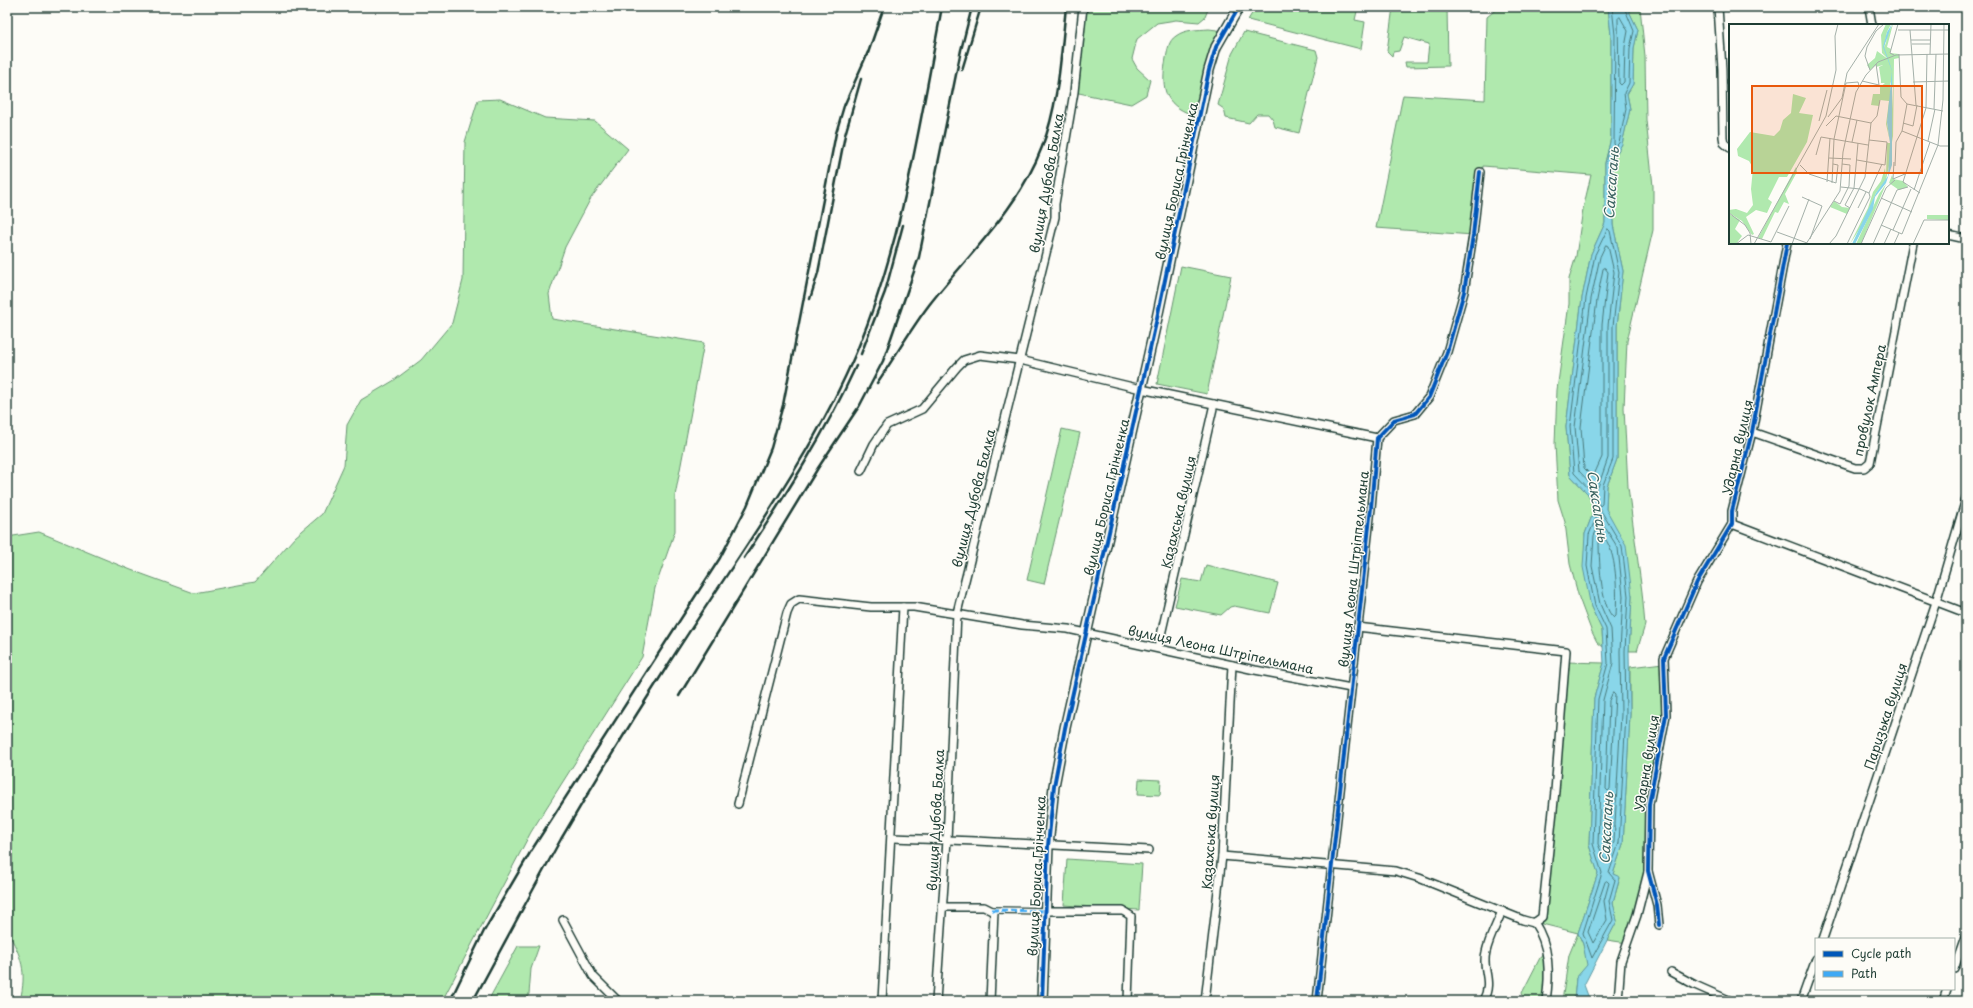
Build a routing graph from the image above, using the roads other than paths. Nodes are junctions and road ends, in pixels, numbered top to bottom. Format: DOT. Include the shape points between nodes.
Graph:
graph roads {
  1 [pos="1083,7"];
  2 [pos="1239,7"];
  3 [pos="1718,7"];
  4 [pos="1869,7"];
  5 [pos="1872,24"];
  6 [pos="1729,147"];
  7 [pos="1480,172"];
  8 [pos="1949,235"];
  9 [pos="1966,239"];
  10 [pos="1787,244"];
  11 [pos="1914,244"];
  12 [pos="1020,360"];
  13 [pos="1141,389"];
  14 [pos="1214,404"];
  15 [pos="1752,432"];
  16 [pos="1377,438"];
  17 [pos="861,471"];
  18 [pos="1966,499"];
  19 [pos="1732,524"];
  20 [pos="1936,602"];
  21 [pos="903,607"];
  22 [pos="957,613"];
  23 [pos="1966,613"];
  24 [pos="1357,627"];
  25 [pos="1086,632"];
  26 [pos="1158,648"];
  27 [pos="1232,665"];
  28 [pos="1351,688"];
  29 [pos="738,804"];
  30 [pos="892,838"];
  31 [pos="947,840"];
  32 [pos="1048,846"];
  33 [pos="1149,850"];
  34 [pos="1222,856"];
  35 [pos="1332,864"];
  36 [pos="1648,871"];
  37 [pos="942,907"];
  38 [pos="992,910"];
  39 [pos="1046,911"];
  40 [pos="1502,911"];
  41 [pos="563,920"];
  42 [pos="1534,922"];
  43 [pos="1659,925"];
  44 [pos="1966,935"];
  45 [pos="1823,938"];
  46 [pos="1815,962"];
  47 [pos="1955,966"];
  48 [pos="1671,972"];
  49 [pos="1947,990"];
  50 [pos="618,1001"];
  51 [pos="882,1001"];
  52 [pos="936,1001"];
  53 [pos="990,1001"];
  54 [pos="1042,1001"];
  55 [pos="1128,1001"];
  56 [pos="1205,1001"];
  57 [pos="1317,1001"];
  58 [pos="1483,1001"];
  59 [pos="1546,1001"];
  60 [pos="1618,1001"];
  61 [pos="1731,1001"];
  62 [pos="1801,1001"];
  63 [pos="1943,1001"];
  1 -- 12 [label="street, вулиця Дубова Балка" via="1074,92 1054,204 1054,217"];
  2 -- 13 [label="street, вулиця Бориса Грінченка" via="1216,47 1209,70"];
  3 -- 6 [label="street" via="1723,137 1724,143"];
  4 -- 5 [label="street"];
  7 -- 16 [label="street" via="1464,292 1447,352 1429,397 1415,414 1394,420"];
  8 -- 9 [label="street"];
  10 -- 15 [label="street, Ударна вулиця"];
  11 -- 15 [label="street, провулок Ампера" via="1870,463 1864,468 1855,468"];
  12 -- 13 [label="street"];
  12 -- 17 [label="street" via="980,356 964,360 928,405 887,425"];
  12 -- 22 [label="street, вулиця Дубова Балка"];
  13 -- 14 [label="street"];
  13 -- 25 [label="street, вулиця Бориса Грінченка"];
  14 -- 16 [label="street"];
  14 -- 26 [label="street, Казахська вулиця"];
  15 -- 19 [label="street, Ударна вулиця" via="1732,511"];
  16 -- 24 [label="street, вулиця Леона Штріппельмана"];
  18 -- 20 [label="street, Паризька вулиця"];
  19 -- 20 [label="street"];
  19 -- 36 [label="street, Ударна вулиця" via="1697,582 1664,658 1666,715 1649,804"];
  20 -- 23 [label="street"];
  20 -- 45 [label="street, Паризька вулиця"];
  21 -- 22 [label="street, вулиця Леона Штріпельмана"];
  21 -- 29 [label="street, вулиця Леона Штріпельмана" via="871,607 815,599 799,599 791,604"];
  21 -- 30 [label="street"];
  22 -- 25 [label="street, вулиця Леона Штріпельмана" via="1009,623"];
  22 -- 31 [label="street, вулиця Дубова Балка"];
  24 -- 28 [label="street, вулиця Леона Штріппельмана"];
  24 -- 42 [label="street, вулиця Леона Штріппельмана" via="1566,651 1544,910 1542,917"];
  25 -- 26 [label="street, вулиця Леона Штріпельмана"];
  25 -- 32 [label="street, вулиця Бориса Грінченка" via="1060,755"];
  26 -- 27 [label="street, вулиця Леона Штріпельмана"];
  27 -- 28 [label="street, вулиця Леона Штріпельмана"];
  27 -- 34 [label="street, Казахська вулиця"];
  28 -- 35 [label="street, вулиця Леона Штріппельмана"];
  30 -- 31 [label="street"];
  30 -- 51 [label="street"];
  31 -- 32 [label="street"];
  31 -- 37 [label="street, вулиця Дубова Балка"];
  32 -- 33 [label="street"];
  32 -- 39 [label="street, вулиця Бориса Грінченка"];
  34 -- 35 [label="street"];
  34 -- 56 [label="street, Казахська вулиця"];
  35 -- 40 [label="street" via="1396,871"];
  35 -- 57 [label="street, вулиця Леона Штріппельмана"];
  36 -- 43 [label="street, Ударна вулиця" via="1657,905"];
  36 -- 60 [label="street" via="1637,916 1621,961"];
  37 -- 38 [label="street" via="984,907"];
  37 -- 52 [label="street, вулиця Дубова Балка"];
  38 -- 39 [label="street"];
  38 -- 53 [label="street" via="995,916"];
  39 -- 54 [label="street, вулиця Бориса Грінченка"];
  39 -- 55 [label="street" via="1117,910 1131,916"];
  40 -- 42 [label="street"];
  40 -- 58 [label="street" via="1486,952 1488,985"];
  41 -- 50 [label="street" via="593,976"];
  42 -- 59 [label="street" via="1544,940 1547,953 1549,977"];
  44 -- 47 [label="street"];
  46 -- 62 [label="street"];
  48 -- 61 [label="street"];
  49 -- 63 [label="street"];
}
